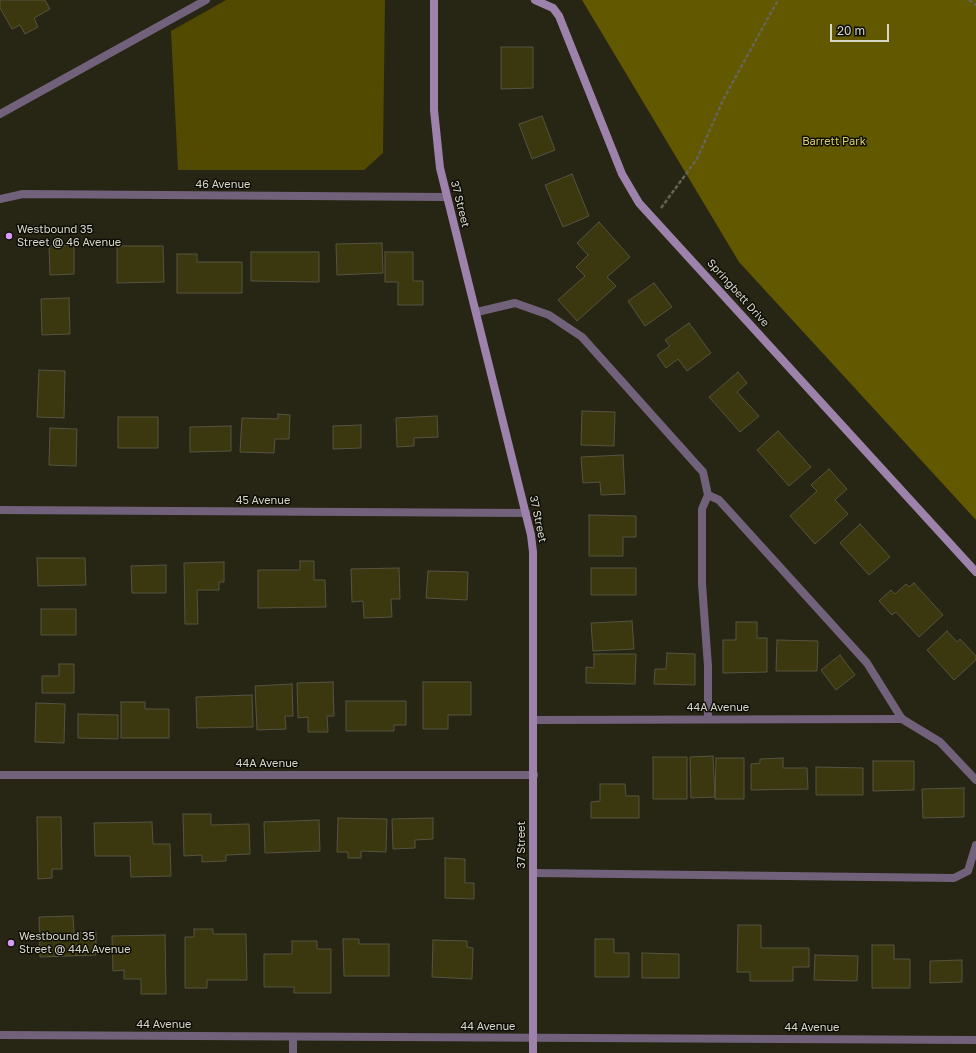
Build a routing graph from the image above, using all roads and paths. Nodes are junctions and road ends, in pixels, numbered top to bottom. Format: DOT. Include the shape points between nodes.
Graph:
graph roads {
  1 [pos="206,0"];
  2 [pos="434,0"];
  3 [pos="535,0"];
  4 [pos="778,0"];
  5 [pos="969,0"];
  6 [pos="976,5"];
  7 [pos="0,114"];
  8 [pos="446,197"];
  9 [pos="0,199"];
  10 [pos="653,219"];
  11 [pos="477,312"];
  12 [pos="708,495"];
  13 [pos="0,510"];
  14 [pos="526,513"];
  15 [pos="976,572"];
  16 [pos="708,719"];
  17 [pos="902,719"];
  18 [pos="533,720"];
  19 [pos="0,775"];
  20 [pos="534,776"];
  21 [pos="976,780"];
  22 [pos="976,845"];
  23 [pos="533,873"];
  24 [pos="0,1036"];
  25 [pos="293,1037"];
  26 [pos="533,1038"];
  27 [pos="976,1040"];
  28 [pos="293,1053"];
  29 [pos="533,1053"];
  1 -- 7 [label="street"];
  2 -- 8 [label="street, 37 Street" via="434,110"];
  3 -- 10 [label="street, Springbett Drive" via="553,8 559,16 622,174 639,203"];
  4 -- 10 [label="path" via="724,98 697,159"];
  5 -- 6 [label="path"];
  8 -- 9 [label="street, 46 Avenue" via="23,194"];
  8 -- 11 [label="street, 37 Street"];
  10 -- 15 [label="street, Springbett Drive"];
  11 -- 12 [label="street" via="515,303 549,315 582,337 703,472"];
  11 -- 14 [label="street, 37 Street"];
  12 -- 16 [label="street" via="702,509 702,584 708,666"];
  12 -- 17 [label="street" via="719,500 867,663"];
  13 -- 14 [label="street, 45 Avenue"];
  14 -- 18 [label="street, 37 Street" via="533,560"];
  16 -- 17 [label="street, 44A Avenue"];
  16 -- 18 [label="street, 44A Avenue"];
  17 -- 21 [label="street" via="940,742"];
  18 -- 20 [label="street, 37 Street"];
  19 -- 20 [label="street, 44A Avenue"];
  20 -- 23 [label="street, 37 Street"];
  22 -- 23 [label="street" via="968,871 954,878"];
  23 -- 26 [label="street, 37 Street"];
  24 -- 25 [label="street, 44 Avenue"];
  25 -- 26 [label="street, 44 Avenue"];
  25 -- 28 [label="street"];
  26 -- 27 [label="street, 44 Avenue"];
  26 -- 29 [label="street, 37 Street"];
}
